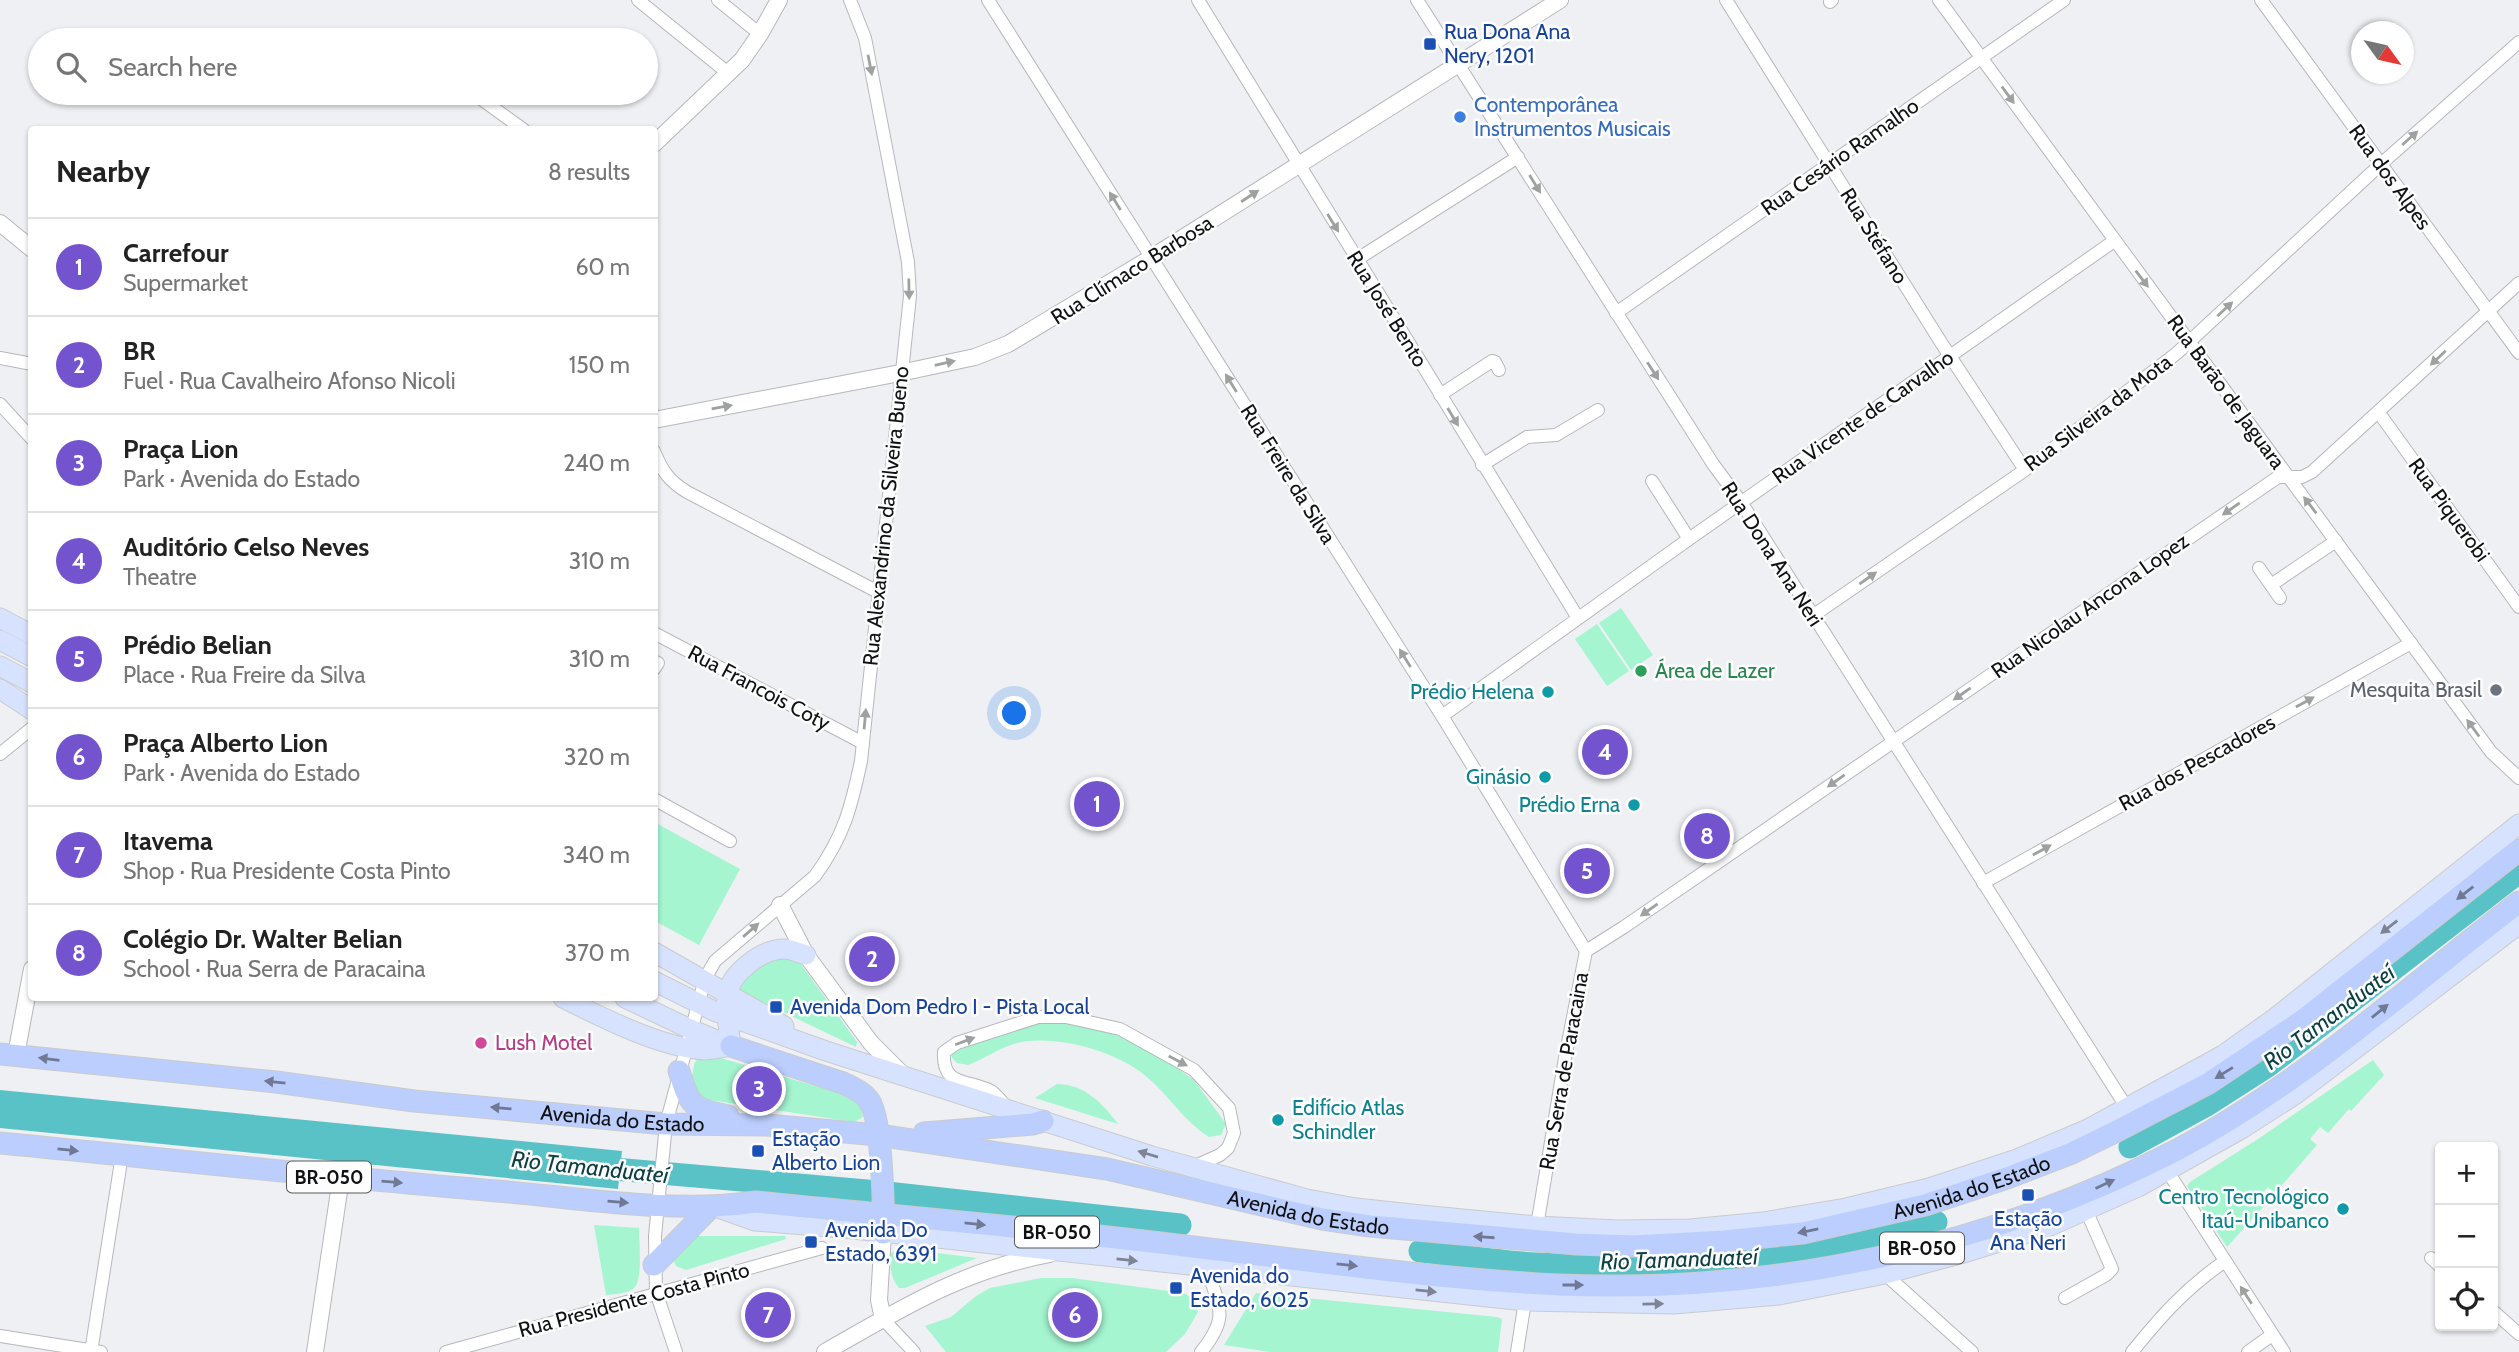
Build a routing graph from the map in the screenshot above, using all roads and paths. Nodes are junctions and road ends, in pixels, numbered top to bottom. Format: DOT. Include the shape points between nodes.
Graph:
graph roads {
  1 [pos="638,0"];
  2 [pos="718,0"];
  3 [pos="779,0"];
  4 [pos="850,0"];
  5 [pos="988,0"];
  6 [pos="1198,0"];
  7 [pos="1417,0"];
  8 [pos="1560,0"];
  9 [pos="1726,0"];
  10 [pos="1940,0"];
  11 [pos="2064,0"];
  12 [pos="2262,0"];
  13 [pos="760,34"];
  14 [pos="2518,45"];
  15 [pos="1982,58"];
  16 [pos="1459,65"];
  17 [pos="728,73"];
  18 [pos="490,105"];
  19 [pos="518,126"];
  20 [pos="658,140"];
  21 [pos="1518,158"];
  22 [pos="1829,164"];
  23 [pos="2381,164"];
  24 [pos="1298,165"];
  25 [pos="0,223"];
  26 [pos="2114,241"];
  27 [pos="28,246"];
  28 [pos="1151,258"];
  29 [pos="1356,260"];
  30 [pos="2519,283"];
  31 [pos="2488,312"];
  32 [pos="1616,313"];
  33 [pos="2190,342"];
  34 [pos="2519,353"];
  35 [pos="1950,356"];
  36 [pos="0,358"];
  37 [pos="28,363"];
  38 [pos="1499,370"];
  39 [pos="900,373"];
  40 [pos="1440,395"];
  41 [pos="0,404"];
  42 [pos="1598,410"];
  43 [pos="2379,413"];
  44 [pos="658,418"];
  45 [pos="28,435"];
  46 [pos="658,460"];
  47 [pos="1482,465"];
  48 [pos="2025,470"];
  49 [pos="2289,477"];
  50 [pos="1652,481"];
  51 [pos="1741,502"];
  52 [pos="1689,539"];
  53 [pos="2336,541"];
  54 [pos="2259,568"];
  55 [pos="2271,584"];
  56 [pos="878,592"];
  57 [pos="2280,598"];
  58 [pos="2519,607"];
  59 [pos="1811,617"];
  60 [pos="0,618"];
  61 [pos="1578,618"];
  62 [pos="28,633"];
  63 [pos="658,635"];
  64 [pos="0,640"];
  65 [pos="2411,643"];
  66 [pos="28,655"];
  67 [pos="0,666"];
  68 [pos="28,681"];
  69 [pos="0,689"];
  70 [pos="28,707"];
  71 [pos="1441,716"];
  72 [pos="28,731"];
  73 [pos="1892,742"];
  74 [pos="863,743"];
  75 [pos="0,754"];
  76 [pos="2519,778"];
  77 [pos="658,801"];
  78 [pos="2519,824"];
  79 [pos="730,841"];
  80 [pos="2519,850"];
  81 [pos="1983,883"];
  82 [pos="2519,902"];
  83 [pos="780,905"];
  84 [pos="2519,924"];
  85 [pos="802,949"];
  86 [pos="1586,951"];
  87 [pos="658,955"];
  88 [pos="705,979"];
  89 [pos="28,983"];
  90 [pos="658,983"];
  91 [pos="731,986"];
  92 [pos="569,1001"];
  93 [pos="630,1001"];
  94 [pos="698,1003"];
  95 [pos="729,1016"];
  96 [pos="688,1038"];
  97 [pos="732,1046"];
  98 [pos="826,1051"];
  99 [pos="8,1054"];
  100 [pos="679,1070"];
  101 [pos="904,1075"];
  102 [pos="1007,1108"];
  103 [pos="2127,1108"];
  104 [pos="1043,1121"];
  105 [pos="767,1125"];
  106 [pos="665,1129"];
  107 [pos="878,1135"];
  108 [pos="912,1140"];
  109 [pos="0,1143"];
  110 [pos="122,1155"];
  111 [pos="1193,1167"];
  112 [pos="2168,1172"];
  113 [pos="341,1178"];
  114 [pos="659,1199"];
  115 [pos="714,1207"];
  116 [pos="2086,1210"];
  117 [pos="883,1224"];
  118 [pos="1537,1226"];
  119 [pos="822,1248"];
  120 [pos="1059,1253"];
  121 [pos="2225,1261"];
  122 [pos="654,1265"];
  123 [pos="1207,1268"];
  124 [pos="1885,1274"];
  125 [pos="656,1292"];
  126 [pos="2065,1298"];
  127 [pos="1525,1301"];
  128 [pos="2498,1315"];
  129 [pos="883,1319"];
  130 [pos="2519,1334"];
  131 [pos="2272,1335"];
  132 [pos="0,1336"];
  133 [pos="95,1352"];
  134 [pos="315,1352"];
  135 [pos="446,1352"];
  136 [pos="676,1352"];
  137 [pos="825,1352"];
  138 [pos="914,1352"];
  139 [pos="1200,1352"];
  140 [pos="1517,1352"];
  141 [pos="1972,1352"];
  142 [pos="2132,1352"];
  143 [pos="2248,1352"];
  144 [pos="2284,1352"];
  1 -- 17 [label="street"];
  2 -- 13 [label="street"];
  3 -- 13 [label="main road"];
  4 -- 39 [label="street, Rua Alexandrino da Silveira Bueno, one-way" via="865,38 908,262 910,296"];
  28 -- 5 [label="street, Rua Freire da Silva, one-way"];
  6 -- 24 [label="street, Rua José Bento"];
  7 -- 16 [label="street, Rua Dona Ana Neri"];
  8 -- 16 [label="main road, Rua Clímaco Barbosa"];
  9 -- 22 [label="street, Rua Stéfano"];
  10 -- 15 [label="street, Rua Barão de Jaguara"];
  11 -- 15 [label="street, Rua Cesário Ramalho"];
  12 -- 23 [label="street, Rua dos Alpes"];
  13 -- 17 [label="main road"];
  23 -- 14 [label="street, Rua Silveira da Mota, one-way"];
  15 -- 22 [label="street, Rua Cesário Ramalho"];
  15 -- 26 [label="street, Rua Barão de Jaguara, one-way"];
  16 -- 21 [label="street, Rua Dona Ana Neri"];
  16 -- 24 [label="main road, Rua Clímaco Barbosa"];
  17 -- 20 [label="main road"];
  18 -- 19 [label="street"];
  21 -- 29 [label="street"];
  21 -- 32 [label="street, Rua Dona Ana Neri, one-way"];
  22 -- 32 [label="street, Rua Cesário Ramalho"];
  22 -- 35 [label="street, Rua Stéfano"];
  23 -- 31 [label="street, Rua dos Alpes"];
  33 -- 23 [label="street, Rua Silveira da Mota, one-way"];
  28 -- 24 [label="main road, Rua Clímaco Barbosa, one-way"];
  24 -- 29 [label="street, Rua José Bento, one-way"];
  25 -- 27 [label="main road"];
  26 -- 33 [label="street, Rua Barão de Jaguara, one-way"];
  26 -- 35 [label="street, Rua Vicente de Carvalho"];
  39 -- 28 [label="main road, Rua Clímaco Barbosa, one-way" via="1008,344"];
  71 -- 28 [label="street, Rua Freire da Silva, one-way"];
  29 -- 40 [label="street, Rua José Bento"];
  30 -- 31 [label="street, Rua Nicolau Ancona Lopez"];
  31 -- 34 [label="street, Rua dos Alpes"];
  31 -- 43 [label="street, Rua Nicolau Ancona Lopez, one-way"];
  32 -- 51 [label="street, Rua Dona Ana Neri, one-way"];
  33 -- 48 [label="street, Rua Silveira da Mota"];
  33 -- 49 [label="street, Rua Barão de Jaguara"];
  35 -- 48 [label="street, Rua Stéfano"];
  35 -- 51 [label="street, Rua Vicente de Carvalho"];
  36 -- 37 [label="street"];
  38 -- 40 [label="street" via="1492,361"];
  44 -- 39 [label="main road, Rua Clímaco Barbosa, one-way"];
  39 -- 56 [label="street, Rua Alexandrino da Silveira Bueno"];
  40 -- 47 [label="street, Rua José Bento, one-way"];
  41 -- 45 [label="street"];
  42 -- 47 [label="street" via="1556,435 1527,437"];
  43 -- 49 [label="street, Rua Nicolau Ancona Lopez" via="2312,472"];
  43 -- 58 [label="street, Rua Piquerobi"];
  46 -- 56 [label="street" via="665,475 687,492"];
  47 -- 61 [label="street, Rua José Bento"];
  59 -- 48 [label="street, Rua Silveira da Mota, one-way"];
  53 -- 49 [label="street, Rua Barão de Jaguara, one-way"];
  49 -- 73 [label="street, Rua Nicolau Ancona Lopez, one-way" via="2278,477"];
  50 -- 52 [label="street"];
  51 -- 52 [label="street, Rua Vicente de Carvalho"];
  51 -- 59 [label="street, Rua Dona Ana Neri"];
  52 -- 61 [label="street, Rua Vicente de Carvalho"];
  53 -- 55 [label="street"];
  53 -- 65 [label="street, Rua Barão de Jaguara"];
  54 -- 55 [label="street"];
  55 -- 57 [label="street"];
  74 -- 56 [label="street, Rua Alexandrino da Silveira Bueno, one-way"];
  59 -- 73 [label="street, Rua Dona Ana Neri"];
  60 -- 62 [label="main road"];
  61 -- 71 [label="street, Rua Vicente de Carvalho"];
  63 -- 74 [label="street, Rua Francois Coty"];
  64 -- 66 [label="main road"];
  76 -- 65 [label="street, Rua Barão de Jaguara, one-way" via="2491,752"];
  81 -- 65 [label="street, Rua dos Pescadores, one-way"];
  67 -- 68 [label="main road"];
  69 -- 70 [label="main road"];
  71 -- 86 [label="street, Rua Freire da Silva"];
  72 -- 75 [label="street"];
  73 -- 81 [label="street, Rua Dona Ana Neri"];
  73 -- 86 [label="street, Rua Serra de Paracaina, one-way"];
  74 -- 83 [label="street, Rua Alexandrino da Silveira Bueno" via="847,821 815,876"];
  77 -- 79 [label="street"];
  78 -- 103 [label="main road, Avenida do Estado, one-way" via="2275,1018 2222,1055"];
  80 -- 108 [label="highway, Avenida do Estado / BR-050, one-way" via="2302,1020 2172,1104 2072,1153 2007,1178 1925,1205 1804,1233 1610,1246 1370,1226 1107,1169"];
  81 -- 103 [label="street, Rua Dona Ana Neri"];
  117 -- 82 [label="highway, Avenida do Estado / BR-050, one-way" via="1114,1237 1561,1285 1777,1275 1890,1255 2066,1202 2217,1128 2346,1039"];
  83 -- 85 [label="main road"];
  88 -- 83 [label="street, Rua Alexandrino da Silveira Bueno, one-way" via="715,961"];
  84 -- 112 [label="main road, Avenida do Estado" via="2296,1094"];
  85 -- 91 [label="main road" via="779,939 754,947 738,965"];
  85 -- 101 [label="main road" via="878,1051"];
  86 -- 118 [label="street, Rua Serra de Paracaina"];
  87 -- 88 [label="main road"];
  88 -- 91 [label="main road"];
  88 -- 94 [label="street"];
  89 -- 99 [label="main road"];
  90 -- 94 [label="main road"];
  91 -- 95 [label="main road"];
  91 -- 98 [label="main road"];
  92 -- 96 [label="main road" via="603,1018"];
  93 -- 96 [label="main road"];
  94 -- 95 [label="main road"];
  94 -- 96 [label="street"];
  95 -- 97 [label="main road"];
  95 -- 98 [label="main road"];
  96 -- 97 [label="main road"];
  96 -- 100 [label="street"];
  97 -- 107 [label="highway" via="860,1092 869,1101"];
  98 -- 101 [label="main road, Avenida do Estado"];
  106 -- 99 [label="highway, Avenida do Estado / BR-050, one-way"];
  100 -- 105 [label="highway" via="687,1097 703,1111"];
  100 -- 106 [label="street"];
  101 -- 102 [label="main road, Avenida do Estado"];
  102 -- 104 [label="main road, Avenida do Estado"];
  102 -- 111 [label="street, one-way" via="993,1092 952,1078 945,1070 944,1052 957,1043 1038,1017 1066,1017 1120,1028 1194,1070 1229,1108 1234,1133 1228,1148"];
  103 -- 118 [label="main road, Avenida do Estado" via="2017,1159 1929,1188 1846,1208 1690,1229"];
  104 -- 108 [label="highway" via="926,1132"];
  111 -- 104 [label="main road, Avenida do Estado, one-way"];
  105 -- 106 [label="highway, Avenida do Estado / BR-050"];
  105 -- 107 [label="highway, Avenida do Estado / BR-050"];
  106 -- 114 [label="street"];
  107 -- 108 [label="highway, Avenida do Estado / BR-050"];
  107 -- 117 [label="highway"];
  109 -- 110 [label="highway, Avenida do Estado / BR-050, one-way"];
  110 -- 113 [label="highway, Avenida do Estado / BR-050"];
  110 -- 133 [label="street"];
  111 -- 118 [label="main road, Avenida do Estado" via="1356,1208"];
  112 -- 116 [label="main road, Avenida do Estado"];
  112 -- 121 [label="street"];
  113 -- 114 [label="highway, Avenida do Estado / BR-050, one-way"];
  113 -- 134 [label="main road"];
  114 -- 115 [label="highway, Avenida do Estado / BR-050"];
  114 -- 122 [label="street"];
  115 -- 117 [label="highway, Avenida do Estado / BR-050" via="756,1202"];
  115 -- 122 [label="highway"];
  116 -- 124 [label="main road, Avenida do Estado" via="2050,1226"];
  116 -- 126 [label="street" via="2112,1269"];
  117 -- 120 [label="main road, Avenida do Estado"];
  117 -- 129 [label="main road" via="879,1300"];
  119 -- 125 [label="street, Rua Presidente Costa Pinto"];
  120 -- 123 [label="main road, Avenida do Estado, one-way"];
  120 -- 129 [label="main road" via="964,1277"];
  131 -- 121 [label="street, one-way"];
  121 -- 142 [label="street" via="2172,1304"];
  122 -- 125 [label="street"];
  123 -- 127 [label="main road, Avenida do Estado, one-way"];
  123 -- 139 [label="street" via="1221,1315 1217,1331"];
  127 -- 124 [label="main road, Avenida do Estado, one-way" via="1727,1301"];
  124 -- 141 [label="street"];
  125 -- 135 [label="street, Rua Presidente Costa Pinto"];
  125 -- 136 [label="street"];
  127 -- 140 [label="street"];
  128 -- 130 [label="street"];
  129 -- 137 [label="main road"];
  129 -- 138 [label="street"];
  131 -- 143 [label="street"];
  131 -- 144 [label="street"];
  132 -- 133 [label="street"];
}
